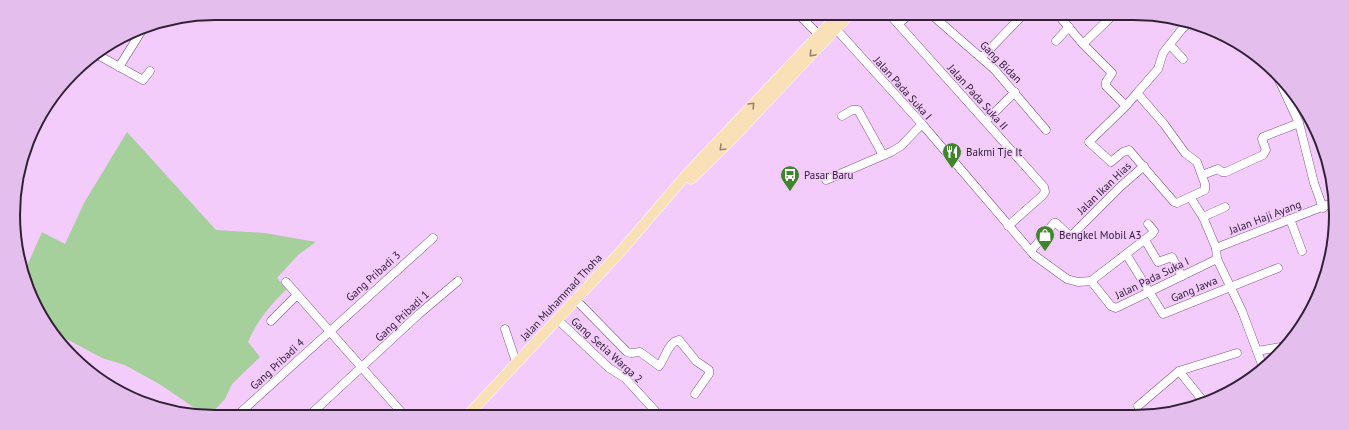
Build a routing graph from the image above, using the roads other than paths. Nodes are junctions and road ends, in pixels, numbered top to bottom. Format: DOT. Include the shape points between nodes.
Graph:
graph roads {
  1 [pos="804,20"];
  2 [pos="834,20"];
  3 [pos="844,20"];
  4 [pos="894,20"];
  5 [pos="903,20"];
  6 [pos="938,20"];
  7 [pos="1018,20"];
  8 [pos="1063,20"];
  9 [pos="1108,20"];
  10 [pos="898,24"];
  11 [pos="1185,27"];
  12 [pos="1069,28"];
  13 [pos="836,29"];
  14 [pos="139,36"];
  15 [pos="822,38"];
  16 [pos="1056,41"];
  17 [pos="1083,44"];
  18 [pos="1170,45"];
  19 [pos="101,57"];
  20 [pos="982,57"];
  21 [pos="1182,59"];
  22 [pos="119,67"];
  23 [pos="150,71"];
  24 [pos="1283,88"];
  25 [pos="1015,92"];
  26 [pos="1137,93"];
  27 [pos="1126,106"];
  28 [pos="842,116"];
  29 [pos="986,121"];
  30 [pos="1299,123"];
  31 [pos="922,124"];
  32 [pos="1046,130"];
  33 [pos="883,155"];
  34 [pos="1144,166"];
  35 [pos="1202,175"];
  36 [pos="826,180"];
  37 [pos="1190,197"];
  38 [pos="1329,205"];
  39 [pos="1225,207"];
  40 [pos="1323,208"];
  41 [pos="1203,217"];
  42 [pos="1290,219"];
  43 [pos="1148,224"];
  44 [pos="1008,226"];
  45 [pos="433,238"];
  46 [pos="1144,240"];
  47 [pos="1216,248"];
  48 [pos="1030,251"];
  49 [pos="1302,251"];
  50 [pos="1126,254"];
  51 [pos="1217,259"];
  52 [pos="1278,268"];
  53 [pos="1182,276"];
  54 [pos="458,281"];
  55 [pos="1091,281"];
  56 [pos="286,282"];
  57 [pos="1230,286"];
  58 [pos="1151,292"];
  59 [pos="297,295"];
  60 [pos="575,299"];
  61 [pos="557,319"];
  62 [pos="271,321"];
  63 [pos="505,329"];
  64 [pos="328,331"];
  65 [pos="1277,348"];
  66 [pos="1257,351"];
  67 [pos="1237,353"];
  68 [pos="516,362"];
  69 [pos="1262,363"];
  70 [pos="362,368"];
  71 [pos="1179,372"];
  72 [pos="696,394"];
  73 [pos="1201,398"];
  74 [pos="1138,406"];
  75 [pos="243,410"];
  76 [pos="315,410"];
  77 [pos="400,410"];
  78 [pos="472,410"];
  79 [pos="654,410"];
  1 -- 15 [label="street"];
  2 -- 15 [label="main road, Jalan Muhammad Thoha"];
  3 -- 13 [label="main road, Jalan Muhammad Thoha"];
  4 -- 10 [label="street, Jalan Pada Suka II"];
  5 -- 10 [label="street"];
  6 -- 20 [label="street, Gang Bidan"];
  7 -- 20 [label="street"];
  8 -- 12 [label="street"];
  9 -- 17 [label="street"];
  10 -- 29 [label="street, Jalan Pada Suka II"];
  11 -- 18 [label="street"];
  12 -- 16 [label="street"];
  12 -- 17 [label="street"];
  13 -- 15 [label="main road, Jalan Muhammad Thoha"];
  13 -- 31 [label="street, Jalan Pada Suka I"];
  14 -- 22 [label="street"];
  15 -- 60 [label="main road, Jalan Muhammad Thoha" via="692,168 670,196"];
  17 -- 27 [label="street" via="1112,73 1105,85"];
  18 -- 21 [label="street"];
  18 -- 26 [label="street" via="1163,53 1158,69"];
  19 -- 22 [label="street"];
  20 -- 25 [label="street, Gang Bidan"];
  22 -- 23 [label="street" via="143,80"];
  24 -- 30 [label="street"];
  25 -- 29 [label="street"];
  25 -- 32 [label="street, Gang Bidan"];
  26 -- 27 [label="street"];
  26 -- 35 [label="street" via="1185,153 1197,162"];
  27 -- 34 [label="street" via="1090,142 1108,161 1111,162 1129,150"];
  28 -- 33 [label="street" via="852,110 858,110"];
  29 -- 44 [label="street, Jalan Pada Suka II" via="1044,189 1042,196"];
  30 -- 35 [label="street" via="1263,137 1266,150 1263,154 1226,172 1218,169"];
  30 -- 40 [label="street"];
  31 -- 33 [label="street" via="900,146"];
  31 -- 44 [label="street, Jalan Pada Suka I"];
  33 -- 36 [label="street"];
  34 -- 37 [label="street" via="1174,202"];
  34 -- 48 [label="street, Jalan Ikan Hias" via="1073,234 1069,235 1054,223"];
  35 -- 37 [label="street" via="1204,190"];
  37 -- 41 [label="street"];
  38 -- 40 [label="street, Jalan Haji Ayang"];
  39 -- 41 [label="street"];
  40 -- 42 [label="street, Jalan Haji Ayang"];
  41 -- 47 [label="street"];
  42 -- 47 [label="street, Jalan Haji Ayang"];
  42 -- 49 [label="street"];
  43 -- 46 [label="street" via="1154,233"];
  44 -- 48 [label="street, Jalan Pada Suka I"];
  45 -- 64 [label="street, Gang Pribadi 3"];
  46 -- 50 [label="street"];
  46 -- 53 [label="street" via="1158,262 1172,257"];
  47 -- 51 [label="street"];
  48 -- 55 [label="street, Jalan Pada Suka I" via="1067,279 1078,282"];
  50 -- 55 [label="street"];
  50 -- 58 [label="street"];
  51 -- 53 [label="street, Jalan Pada Suka I"];
  51 -- 57 [label="street"];
  52 -- 57 [label="street, Gang Jawa"];
  53 -- 58 [label="street, Jalan Pada Suka I"];
  54 -- 70 [label="street, Gang Pribadi 1"];
  55 -- 58 [label="street, Jalan Pada Suka I" via="1111,306 1116,308"];
  56 -- 59 [label="street"];
  57 -- 58 [label="street, Gang Jawa" via="1166,313 1161,312"];
  57 -- 66 [label="street"];
  59 -- 62 [label="street"];
  59 -- 64 [label="street"];
  60 -- 61 [label="main road, Jalan Muhammad Thoha"];
  60 -- 72 [label="street" via="627,352 640,352 659,366 675,341 679,340 696,361 709,370"];
  61 -- 68 [label="main road, Jalan Muhammad Thoha"];
  61 -- 79 [label="street, Gang Setia Warga 2" via="609,368 624,378"];
  63 -- 68 [label="street"];
  64 -- 70 [label="street"];
  64 -- 75 [label="street, Gang Pribadi 4"];
  65 -- 66 [label="street"];
  66 -- 69 [label="street"];
  67 -- 71 [label="street"];
  68 -- 78 [label="main road, Jalan Muhammad Thoha"];
  70 -- 76 [label="street, Gang Pribadi 1"];
  70 -- 77 [label="street"];
  71 -- 73 [label="street"];
  71 -- 74 [label="street"];
}
